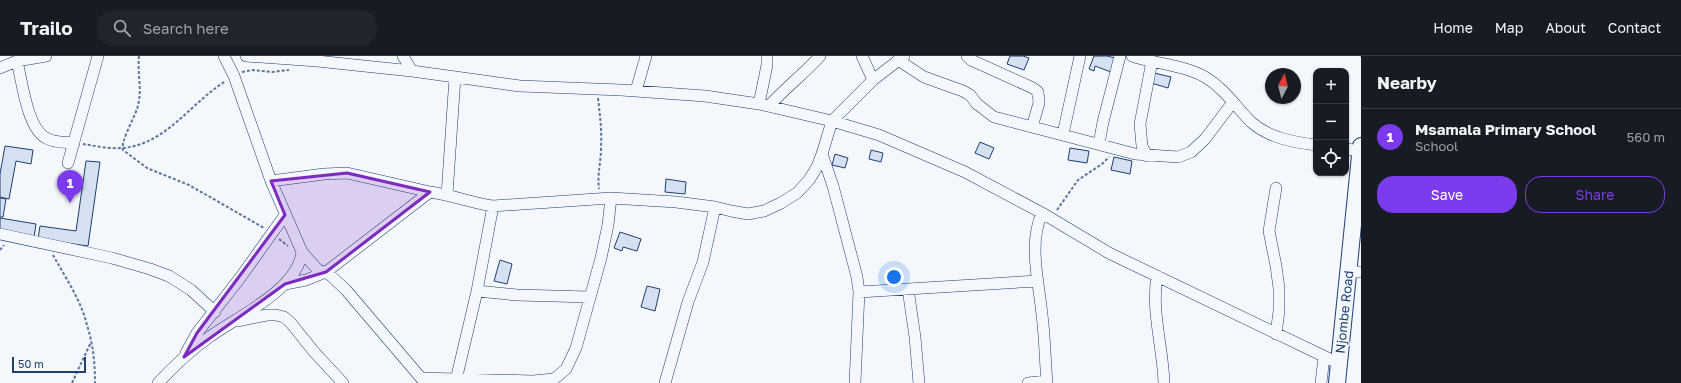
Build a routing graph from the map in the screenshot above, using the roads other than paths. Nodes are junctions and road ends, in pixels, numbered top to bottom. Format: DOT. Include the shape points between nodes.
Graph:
graph roads {
  1 [pos="46,56"];
  2 [pos="98,56"];
  3 [pos="224,56"];
  4 [pos="246,56"];
  5 [pos="403,56"];
  6 [pos="646,56"];
  7 [pos="767,56"];
  8 [pos="820,56"];
  9 [pos="862,56"];
  10 [pos="967,56"];
  11 [pos="1080,56"];
  12 [pos="1120,56"];
  13 [pos="1132,56"];
  14 [pos="901,58"];
  15 [pos="17,61"];
  16 [pos="1152,61"];
  17 [pos="0,68"];
  18 [pos="412,71"];
  19 [pos="454,77"];
  20 [pos="873,80"];
  21 [pos="636,91"];
  22 [pos="1233,102"];
  23 [pos="764,105"];
  24 [pos="832,120"];
  25 [pos="1032,127"];
  26 [pos="1062,134"];
  27 [pos="74,143"];
  28 [pos="1099,144"];
  29 [pos="1313,145"];
  30 [pos="1356,149"];
  31 [pos="822,154"];
  32 [pos="1147,156"];
  33 [pos="68,163"];
  34 [pos="271,181"];
  35 [pos="1276,188"];
  36 [pos="430,192"];
  37 [pos="447,195"];
  38 [pos="605,199"];
  39 [pos="493,206"];
  40 [pos="715,207"];
  41 [pos="285,215"];
  42 [pos="1046,215"];
  43 [pos="0,234"];
  44 [pos="302,252"];
  45 [pos="326,272"];
  46 [pos="1355,272"];
  47 [pos="1157,276"];
  48 [pos="1038,281"];
  49 [pos="285,284"];
  50 [pos="908,289"];
  51 [pos="477,291"];
  52 [pos="859,292"];
  53 [pos="590,297"];
  54 [pos="215,312"];
  55 [pos="231,323"];
  56 [pos="1276,334"];
  57 [pos="184,357"];
  58 [pos="1331,360"];
  59 [pos="420,380"];
  60 [pos="456,380"];
  61 [pos="1047,382"];
  62 [pos="158,383"];
  63 [pos="343,383"];
  64 [pos="664,383"];
  65 [pos="855,383"];
  66 [pos="918,383"];
  67 [pos="1028,383"];
  68 [pos="1164,383"];
  69 [pos="1321,383"];
  70 [pos="1337,383"];
  1 -- 15 [label="street"];
  2 -- 27 [label="street"];
  3 -- 34 [label="street" via="234,76"];
  4 -- 18 [label="street"];
  5 -- 18 [label="street"];
  6 -- 21 [label="street"];
  7 -- 23 [label="street"];
  8 -- 23 [label="street"];
  9 -- 20 [label="street"];
  10 -- 25 [label="street" via="1038,92 1039,103"];
  11 -- 26 [label="street"];
  12 -- 28 [label="street"];
  13 -- 16 [label="street"];
  14 -- 20 [label="street"];
  14 -- 25 [label="street" via="924,77 970,95 994,117"];
  15 -- 17 [label="street"];
  15 -- 27 [label="street" via="30,115 37,131 47,139"];
  16 -- 22 [label="street" via="1203,76 1213,82"];
  16 -- 32 [label="street" via="1140,124 1142,146"];
  18 -- 19 [label="street"];
  19 -- 21 [label="street" via="520,86"];
  19 -- 37 [label="street"];
  20 -- 24 [label="street"];
  21 -- 23 [label="street" via="705,96"];
  22 -- 29 [label="street" via="1252,122 1266,132 1292,142"];
  22 -- 32 [label="street" via="1205,139 1191,152 1178,157"];
  23 -- 24 [label="street"];
  24 -- 31 [label="street"];
  24 -- 42 [label="street" via="879,135 965,172"];
  25 -- 26 [label="street"];
  26 -- 28 [label="street"];
  27 -- 33 [label="street"];
  28 -- 32 [label="street"];
  30 -- 46 [label="highway, Njombe Road"];
  31 -- 40 [label="street" via="809,180 797,193 782,203 764,211 748,214"];
  31 -- 52 [label="street" via="833,186"];
  34 -- 36 [label="street" via="347,173"];
  34 -- 41 [label="street"];
  35 -- 56 [label="street" via="1269,231 1279,288"];
  36 -- 37 [label="street"];
  36 -- 45 [label="street"];
  37 -- 39 [label="street"];
  38 -- 39 [label="street"];
  38 -- 40 [label="street"];
  38 -- 53 [label="street" via="604,243"];
  39 -- 51 [label="street"];
  40 -- 64 [label="street" via="703,262 688,302"];
  41 -- 44 [label="street"];
  41 -- 54 [label="street"];
  42 -- 47 [label="street" via="1109,253"];
  42 -- 48 [label="street" via="1037,225 1034,244"];
  43 -- 54 [label="street" via="112,258 150,269 169,276 191,290"];
  44 -- 45 [label="street" via="318,270"];
  44 -- 49 [label="street" via="297,269"];
  45 -- 49 [label="street" via="306,280"];
  45 -- 59 [label="street" via="346,290"];
  46 -- 58 [label="highway, Njombe Road"];
  47 -- 56 [label="street"];
  47 -- 68 [label="street" via="1154,291 1155,311"];
  48 -- 50 [label="street"];
  48 -- 61 [label="street"];
  49 -- 55 [label="street"];
  50 -- 52 [label="street"];
  50 -- 66 [label="street"];
  51 -- 53 [label="street"];
  51 -- 60 [label="street"];
  52 -- 65 [label="street"];
  53 -- 60 [label="street" via="576,348 566,369 554,379"];
  54 -- 57 [label="street" via="197,333"];
  55 -- 57 [label="street"];
  55 -- 63 [label="street" via="276,314 284,317"];
  56 -- 58 [label="street"];
  57 -- 62 [label="street"];
  58 -- 69 [label="street"];
  58 -- 70 [label="highway, Njombe Road"];
  59 -- 60 [label="street"];
  61 -- 67 [label="street"];
}
